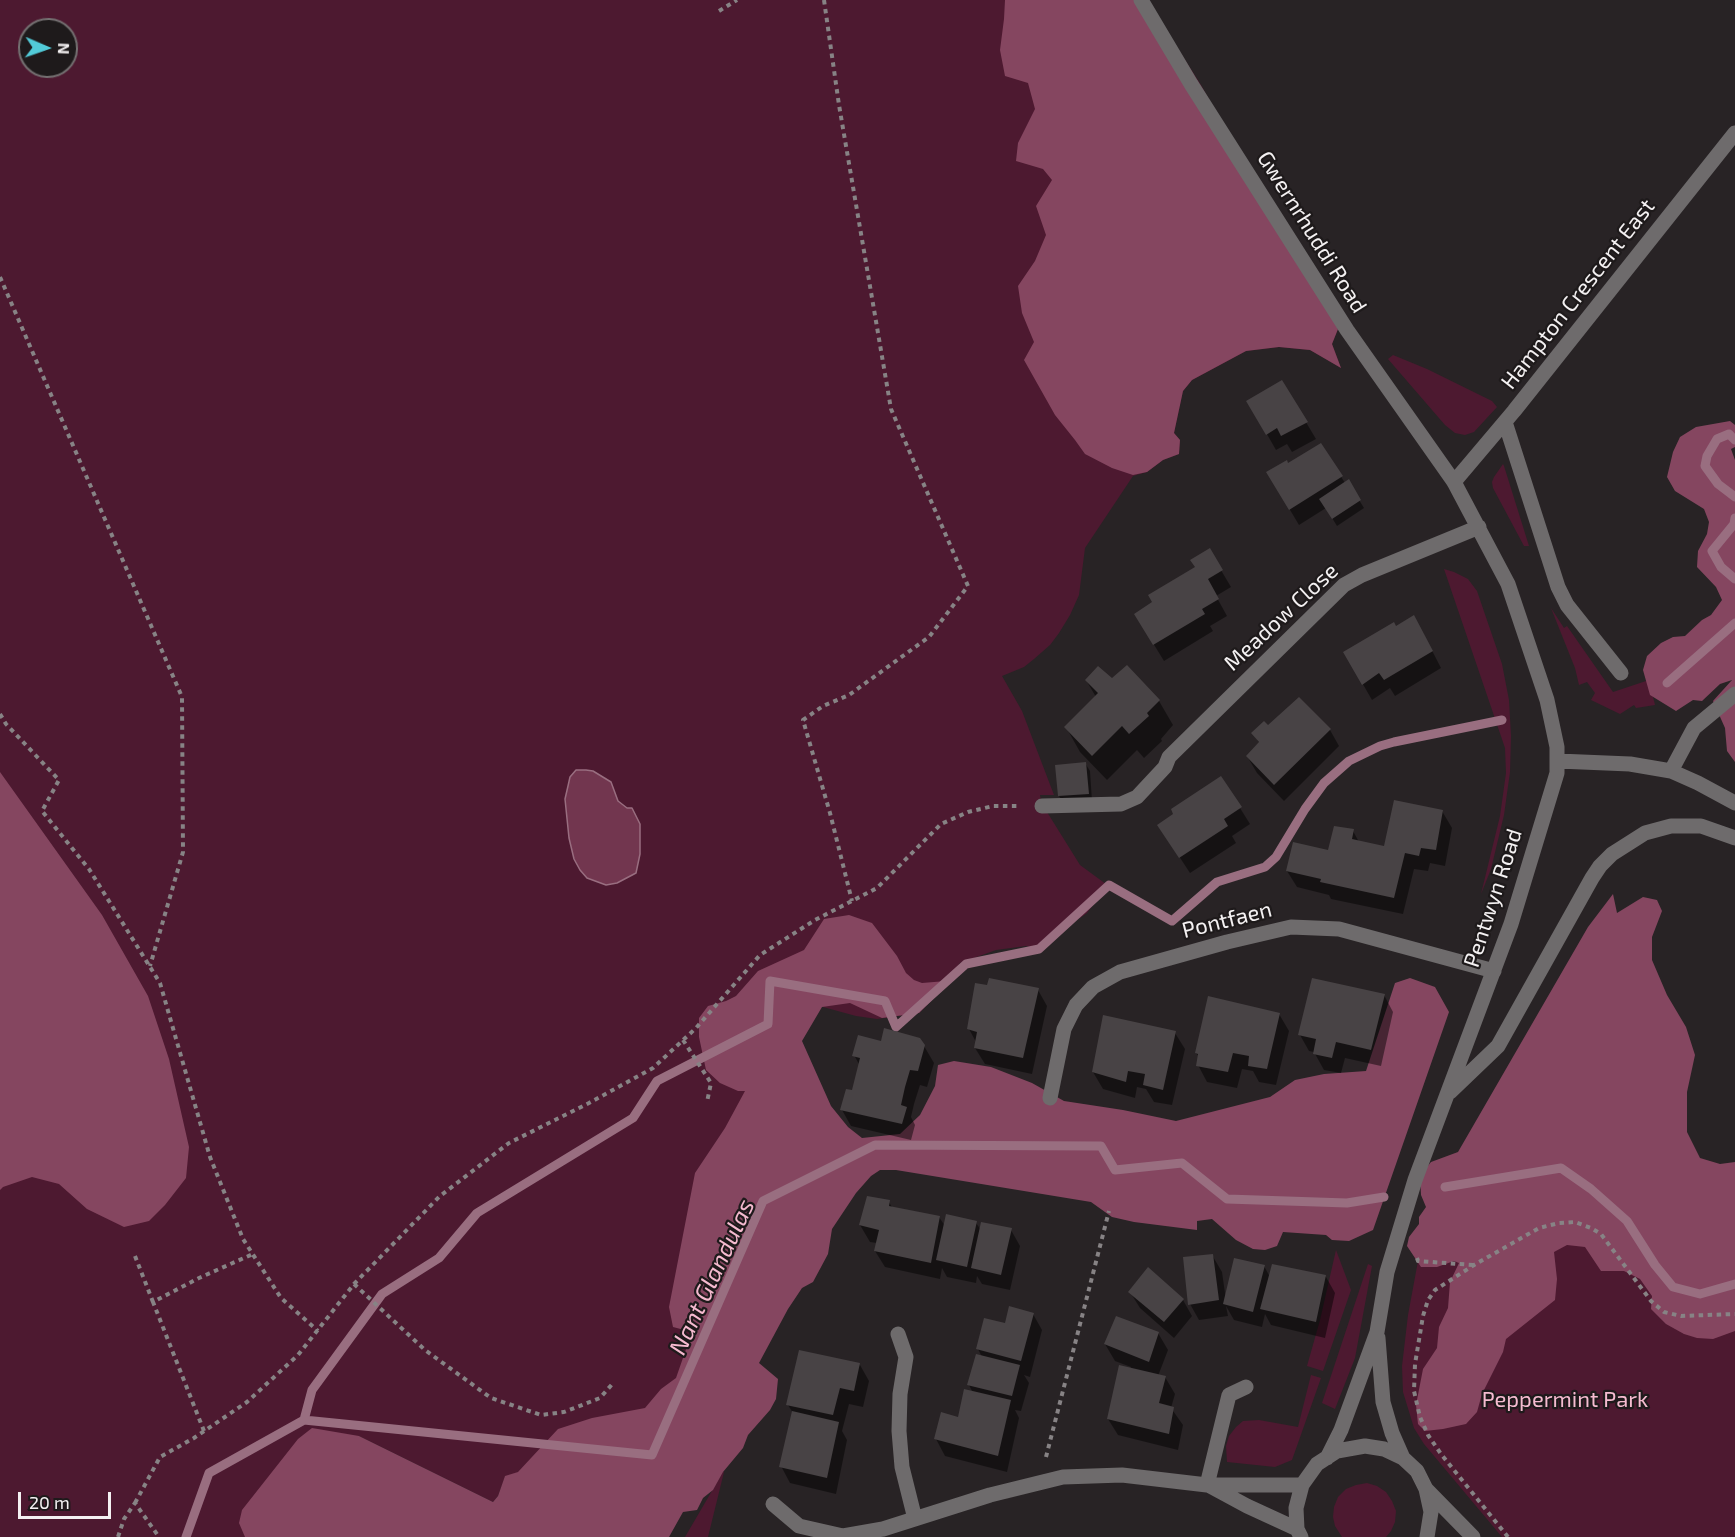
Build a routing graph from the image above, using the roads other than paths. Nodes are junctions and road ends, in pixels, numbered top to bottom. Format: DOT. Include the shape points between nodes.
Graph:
graph roads {
  1 [pos="1141,0"];
  2 [pos="1735,133"];
  3 [pos="1505,422"];
  4 [pos="1454,482"];
  5 [pos="1479,527"];
  6 [pos="1621,673"];
  7 [pos="1735,694"];
  8 [pos="1558,761"];
  9 [pos="1671,771"];
  10 [pos="1735,803"];
  11 [pos="1042,806"];
  12 [pos="1735,838"];
  13 [pos="1494,970"];
  14 [pos="1446,1096"];
  15 [pos="1050,1098"];
  16 [pos="1377,1332"];
  17 [pos="898,1334"];
  18 [pos="1246,1387"];
  19 [pos="1327,1458"];
  20 [pos="1403,1458"];
  21 [pos="1207,1485"];
  22 [pos="1302,1485"];
  23 [pos="1426,1489"];
  24 [pos="773,1504"];
  25 [pos="915,1519"];
  26 [pos="1299,1533"];
  27 [pos="1427,1537"];
  28 [pos="1473,1537"];
  1 -- 4 [label="street, Gwernrhuddi Road" via="1347,330"];
  2 -- 3 [label="street, Hampton Crescent East"];
  3 -- 4 [label="street, Hampton Crescent East"];
  3 -- 6 [label="street" via="1558,587"];
  4 -- 5 [label="street, Pentwyn Road"];
  5 -- 8 [label="street, Pentwyn Road" via="1521,619 1547,700"];
  5 -- 11 [label="street, Meadow Close" via="1344,585 1169,757 1137,797 1121,804"];
  7 -- 9 [label="street" via="1694,728"];
  8 -- 9 [label="street" via="1630,764"];
  8 -- 13 [label="street, Pentwyn Road"];
  9 -- 10 [label="street"];
  12 -- 14 [label="street" via="1701,825 1671,826 1645,833 1612,854 1586,887 1498,1046"];
  13 -- 14 [label="street, Pentwyn Road"];
  13 -- 15 [label="street, Pontfaen" via="1339,929 1291,927 1120,972 1094,987 1076,1005 1064,1029"];
  14 -- 16 [label="street, Pentwyn Road" via="1415,1180 1388,1272"];
  16 -- 19 [label="street, Pentwyn Road"];
  16 -- 20 [label="street, Pentwyn Road" via="1386,1418"];
  17 -- 25 [label="street" via="906,1357 900,1394 902,1467"];
  18 -- 21 [label="street" via="1229,1395"];
  19 -- 20 [label="street" via="1337,1451 1365,1446"];
  19 -- 22 [label="street" via="1317,1464"];
  20 -- 23 [label="street" via="1417,1471"];
  21 -- 22 [label="street"];
  21 -- 25 [label="street" via="1088,1475 1041,1481"];
  21 -- 26 [label="street"];
  22 -- 26 [label="street" via="1296,1508"];
  23 -- 27 [label="street" via="1431,1512"];
  23 -- 28 [label="street"];
  24 -- 25 [label="street" via="799,1526 843,1536"];
}
